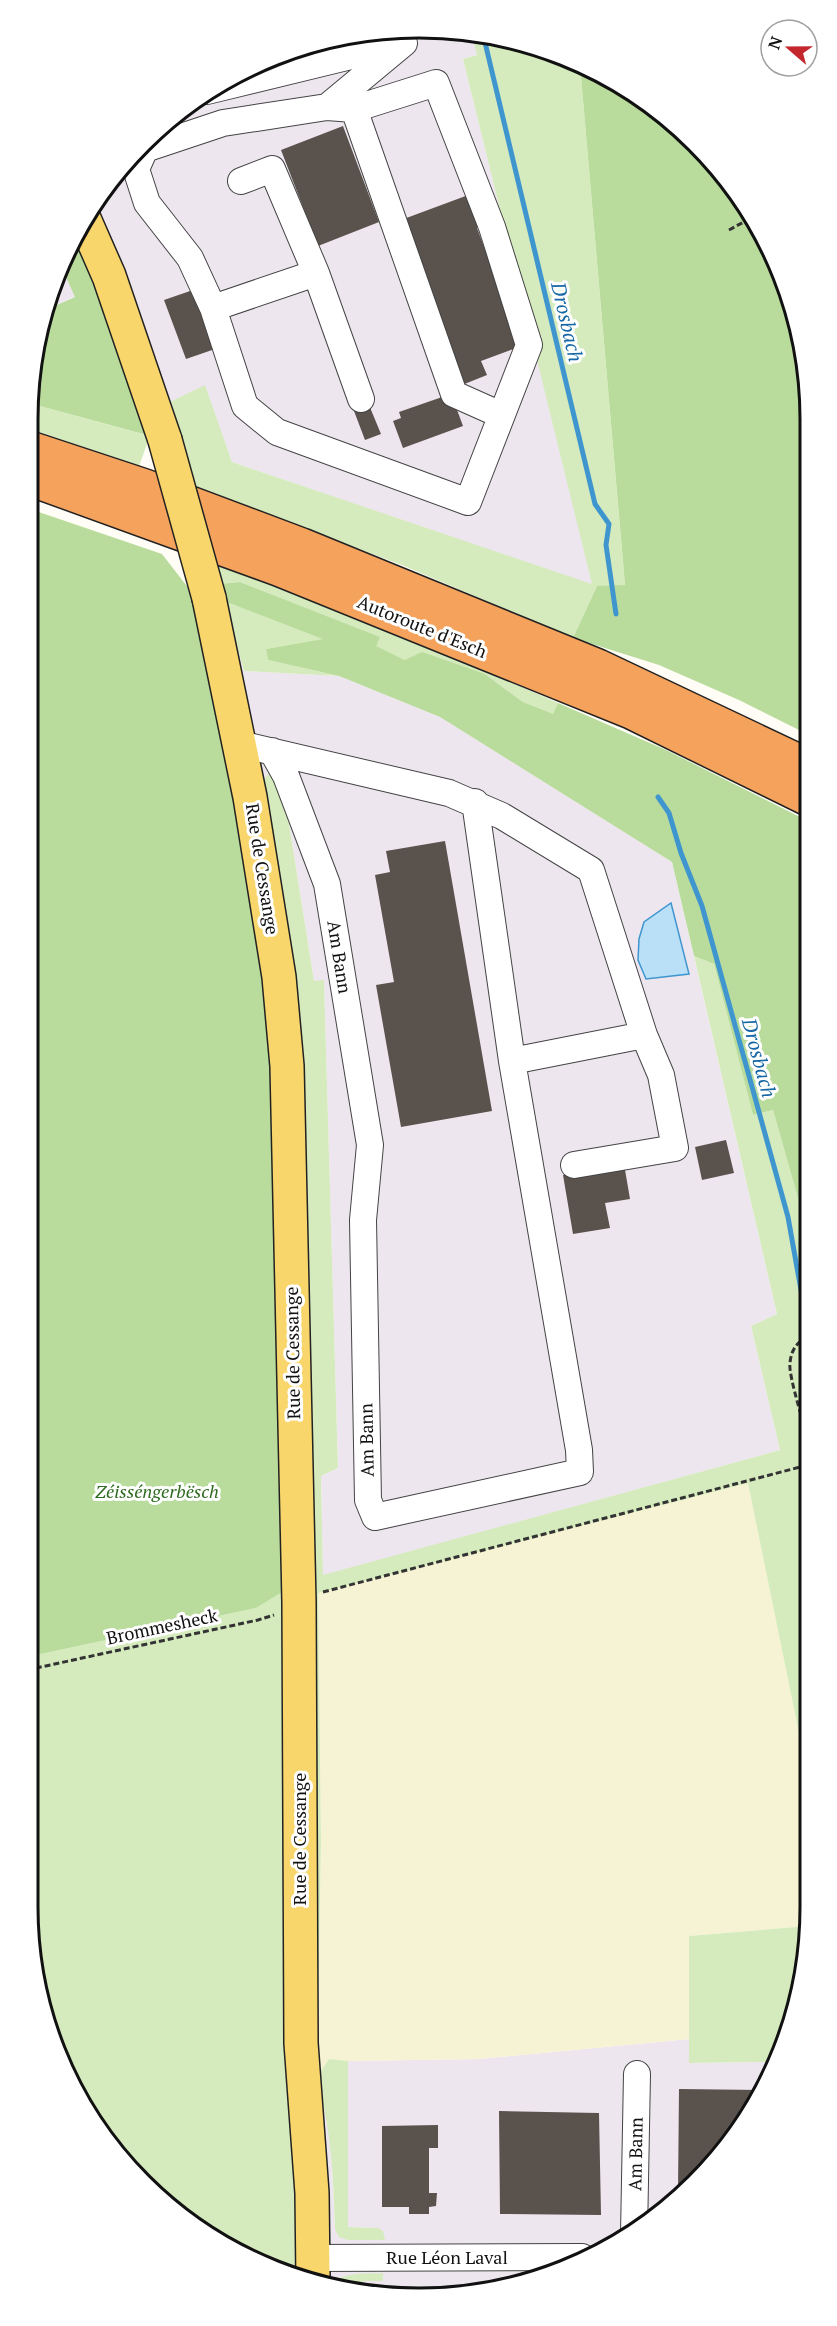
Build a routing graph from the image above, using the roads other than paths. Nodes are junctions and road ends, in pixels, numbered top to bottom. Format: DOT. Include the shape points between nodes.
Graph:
graph roads {
  1 [pos="400,38"];
  2 [pos="405,38"];
  3 [pos="242,81"];
  4 [pos="327,107"];
  5 [pos="354,109"];
  6 [pos="151,147"];
  7 [pos="141,157"];
  8 [pos="241,181"];
  9 [pos="88,229"];
  10 [pos="316,273"];
  11 [pos="213,308"];
  12 [pos="361,399"];
  13 [pos="501,416"];
  14 [pos="38,451"];
  15 [pos="38,482"];
  16 [pos="640,685"];
  17 [pos="240,744"];
  18 [pos="800,745"];
  19 [pos="272,751"];
  20 [pos="800,762"];
  21 [pos="800,795"];
  22 [pos="475,802"];
  23 [pos="644,1035"];
  24 [pos="512,1061"];
  25 [pos="574,1166"];
  26 [pos="637,2074"];
  27 [pos="634,2221"];
  28 [pos="567,2258"];
  29 [pos="313,2268"];
  1 -- 3 [label="street"];
  2 -- 4 [label="street"];
  4 -- 5 [label="street"];
  4 -- 6 [label="street" via="223,123"];
  5 -- 13 [label="street" via="454,394"];
  5 -- 13 [label="street" via="436,83 492,227 529,345"];
  7 -- 11 [label="street" via="136,169 147,203 190,258"];
  8 -- 10 [label="street" via="272,169"];
  9 -- 17 [label="main road, Rue de Cessange, bridge" via="109,276 165,440 209,598"];
  10 -- 11 [label="street"];
  10 -- 12 [label="street"];
  11 -- 13 [label="street" via="245,406 276,432 468,502"];
  14 -- 16 [label="highway, Autoroute d'Esch" via="302,545"];
  15 -- 21 [label="highway, Autoroute d'Esch" via="278,569 620,707"];
  16 -- 18 [label="highway" via="737,713"];
  16 -- 20 [label="highway, Autoroute d'Esch"];
  17 -- 19 [label="street"];
  17 -- 29 [label="main road, Rue de Cessange" via="279,977 286,1066 308,1598 301,2043"];
  19 -- 22 [label="street"];
  19 -- 24 [label="street, Am Bann" via="286,776 327,884 370,1145 363,1232 368,1500 375,1517 580,1472"];
  22 -- 23 [label="street" via="591,870"];
  22 -- 24 [label="street, Am Bann"];
  23 -- 24 [label="street"];
  23 -- 25 [label="street" via="661,1075 675,1148"];
  26 -- 27 [label="street, Am Bann"];
  28 -- 29 [label="street, Rue Léon Laval"];
}
